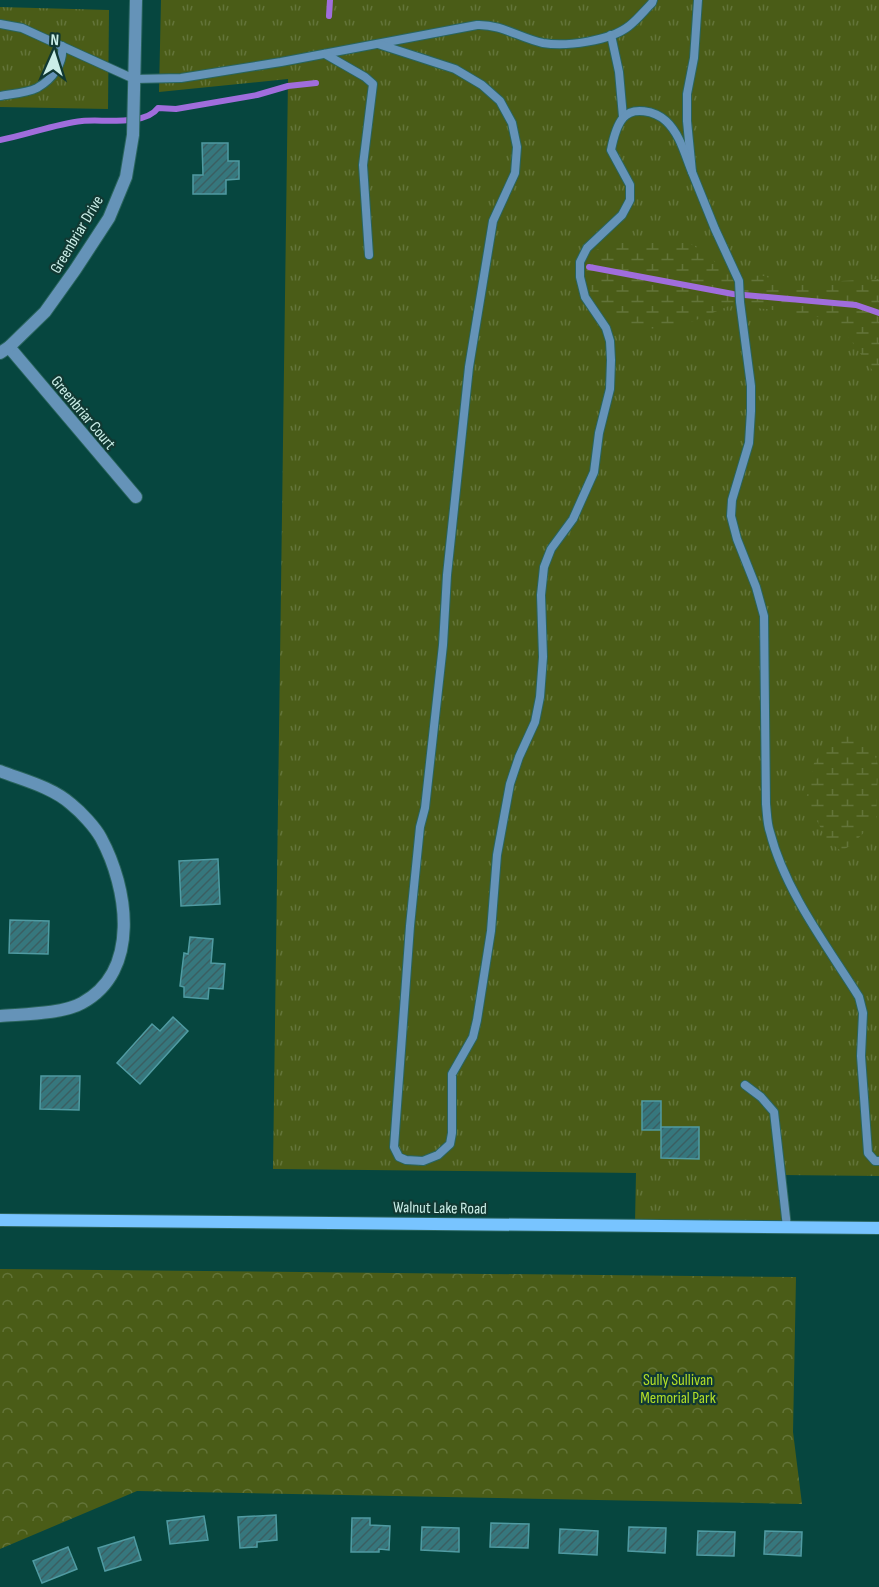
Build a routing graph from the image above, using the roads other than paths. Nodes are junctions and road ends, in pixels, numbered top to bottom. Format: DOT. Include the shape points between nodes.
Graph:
graph roads {
  1 [pos="136,0"];
  2 [pos="698,0"];
  3 [pos="653,1"];
  4 [pos="0,24"];
  5 [pos="610,35"];
  6 [pos="378,44"];
  7 [pos="62,46"];
  8 [pos="325,54"];
  9 [pos="134,80"];
  10 [pos="0,96"];
  11 [pos="623,117"];
  12 [pos="692,172"];
  13 [pos="369,255"];
  14 [pos="5,350"];
  15 [pos="136,497"];
  16 [pos="0,771"];
  17 [pos="0,1016"];
  18 [pos="745,1085"];
  19 [pos="879,1161"];
  20 [pos="0,1220"];
  21 [pos="787,1227"];
  22 [pos="879,1228"];
  1 -- 9 [label="street, Greenbriar Drive"];
  2 -- 12 [label="lane" via="687,94"];
  3 -- 5 [label="lane" via="628,27"];
  4 -- 7 [label="lane" via="22,28"];
  5 -- 6 [label="lane" via="575,44 544,43 492,25 477,25"];
  5 -- 11 [label="lane" via="619,72"];
  6 -- 8 [label="lane"];
  6 -- 11 [label="lane" via="455,69 482,85 500,101 512,123 517,147 515,173 493,221 469,367 442,657 410,926 394,1147 399,1157 406,1160 423,1161 450,1144 452,1074 477,1020 491,931 497,855 510,784 535,722 540,697 544,567 551,549 573,519 594,472 610,389 611,360 606,328 585,297 580,262 587,248 622,215 630,200 630,185 611,150"];
  7 -- 9 [label="lane"];
  7 -- 10 [label="lane" via="63,56 53,76 36,89"];
  8 -- 9 [label="lane" via="181,78"];
  8 -- 13 [label="lane" via="373,84 363,165"];
  9 -- 14 [label="street, Greenbriar Drive" via="133,135 126,177 109,218 45,312"];
  11 -- 12 [label="lane" via="638,110 666,121 679,139"];
  12 -- 19 [label="lane" via="739,281 751,403 749,443 731,516 764,616 766,804 770,831 803,908 859,997 863,1013 861,1056 868,1153"];
  14 -- 15 [label="street, Greenbriar Court"];
  16 -- 17 [label="street" via="70,803 100,837 118,880 123,919 121,949 112,974 105,985 81,1004"];
  18 -- 21 [label="lane" via="774,1112"];
  20 -- 21 [label="street, Walnut Lake Road"];
  21 -- 22 [label="street, Walnut Lake Road"];
}
